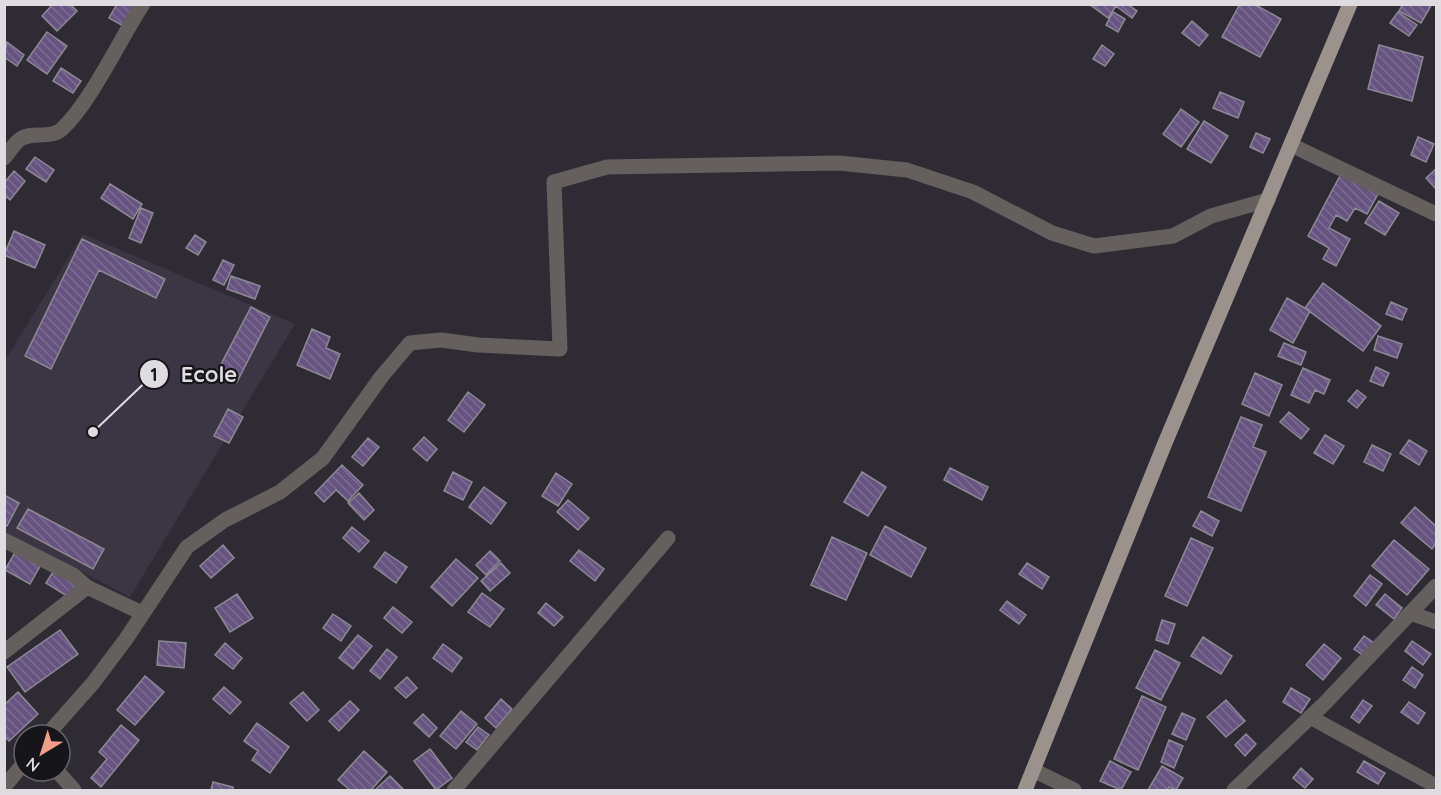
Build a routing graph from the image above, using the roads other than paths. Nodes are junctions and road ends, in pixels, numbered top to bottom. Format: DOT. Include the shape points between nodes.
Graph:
graph roads {
  1 [pos="143,4"];
  2 [pos="1350,4"];
  3 [pos="1291,145"];
  4 [pos="4,158"];
  5 [pos="1268,200"];
  6 [pos="1437,214"];
  7 [pos="668,538"];
  8 [pos="4,540"];
  9 [pos="1437,586"];
  10 [pos="87,587"];
  11 [pos="142,613"];
  12 [pos="1410,614"];
  13 [pos="1437,622"];
  14 [pos="4,652"];
  15 [pos="1310,717"];
  16 [pos="58,723"];
  17 [pos="1034,770"];
  18 [pos="1437,786"];
  19 [pos="454,790"];
  20 [pos="1025,790"];
  21 [pos="1074,790"];
  22 [pos="1234,790"];
  1 -- 4 [label="street" via="63,128 56,134 26,136"];
  2 -- 3 [label="main road"];
  3 -- 5 [label="main road"];
  3 -- 6 [label="street"];
  5 -- 11 [label="street" via="1211,216 1173,236 1094,246 1052,233 973,192 907,170 839,163 617,166 554,182 560,349 441,340 410,343 323,458 280,492 225,520 188,547"];
  5 -- 17 [label="main road" via="1165,442"];
  7 -- 19 [label="street"];
  8 -- 10 [label="street" via="74,575"];
  9 -- 12 [label="street"];
  10 -- 11 [label="street"];
  10 -- 14 [label="street"];
  11 -- 16 [label="street" via="93,683"];
  12 -- 13 [label="street"];
  12 -- 15 [label="street"];
  15 -- 18 [label="street"];
  15 -- 22 [label="street"];
  17 -- 20 [label="main road"];
  17 -- 21 [label="street"];
}
